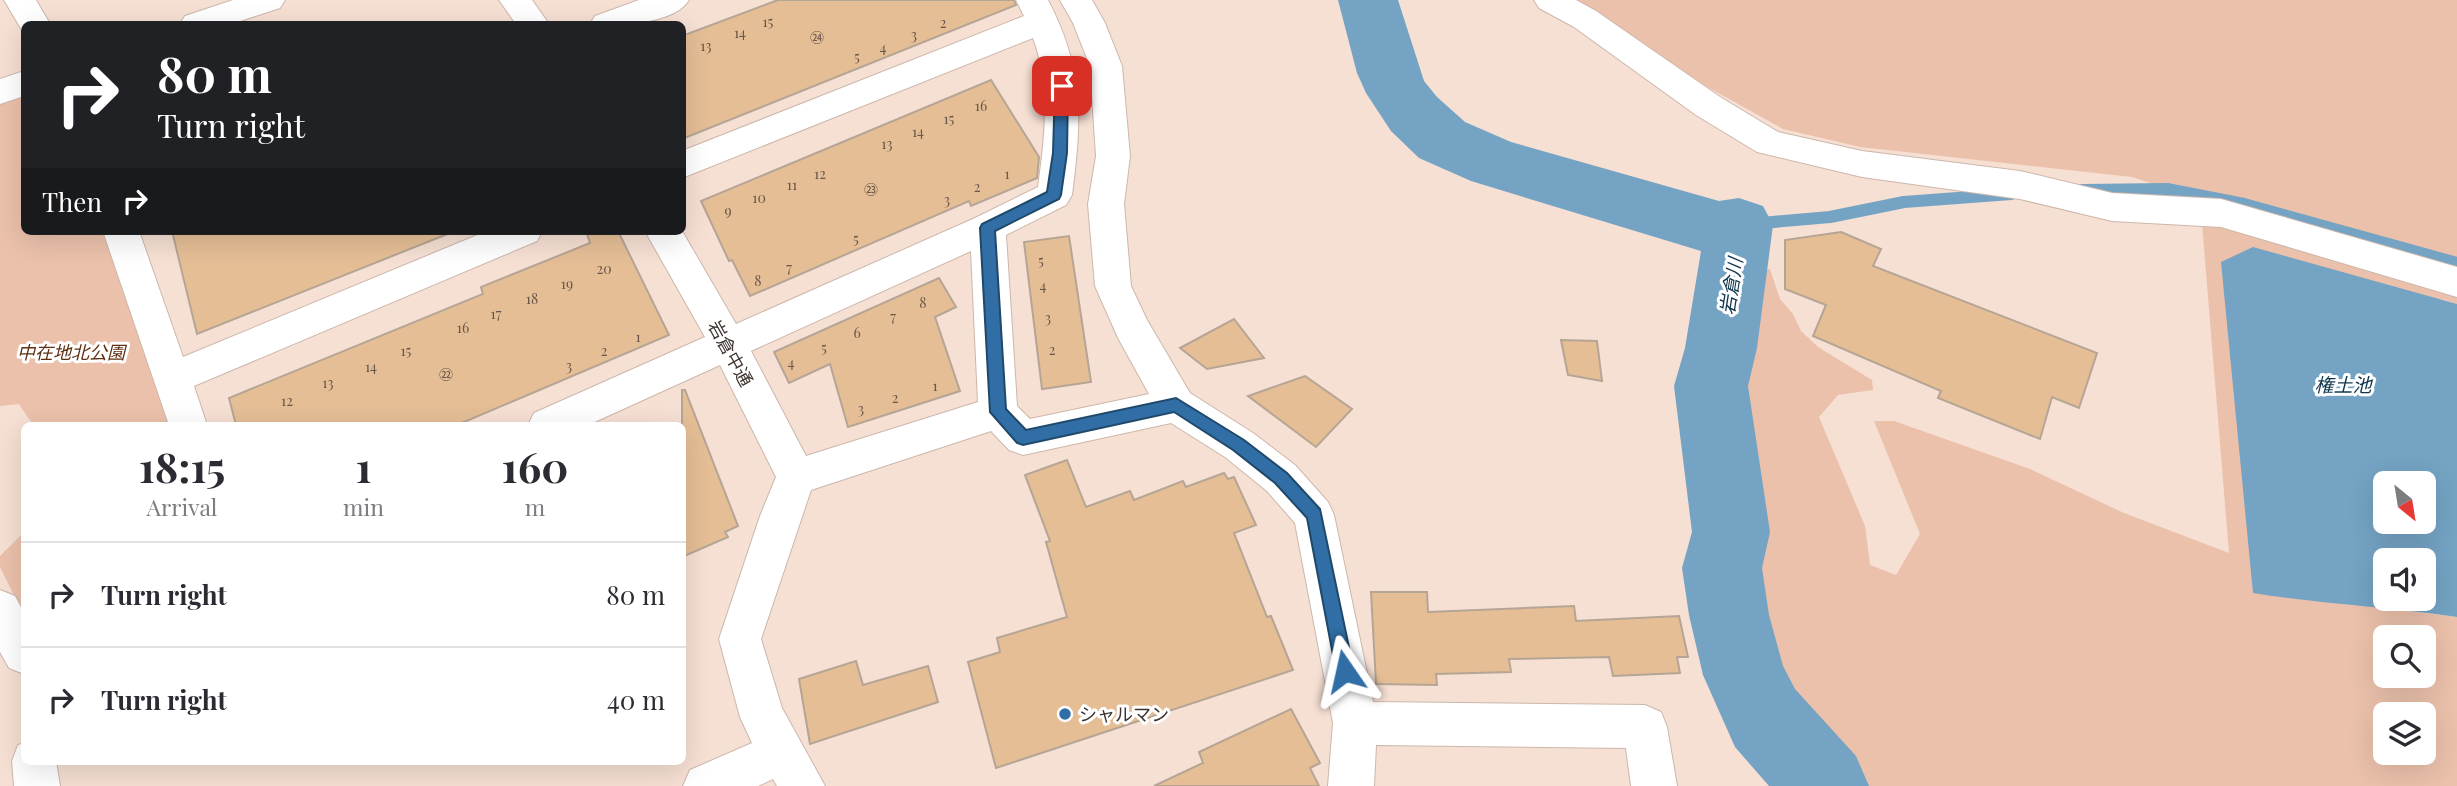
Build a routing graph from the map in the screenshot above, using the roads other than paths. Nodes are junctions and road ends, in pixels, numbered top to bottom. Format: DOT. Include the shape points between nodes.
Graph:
graph roads {
  1 [pos="20,0"];
  2 [pos="269,0"];
  3 [pos="515,0"];
  4 [pos="673,0"];
  5 [pos="1076,0"];
  6 [pos="1550,0"];
  7 [pos="1038,10"];
  8 [pos="32,21"];
  9 [pos="206,21"];
  10 [pos="531,21"];
  11 [pos="614,21"];
  12 [pos="21,84"];
  13 [pos="0,92"];
  14 [pos="686,163"];
  15 [pos="988,228"];
  16 [pos="122,235"];
  17 [pos="514,235"];
  18 [pos="665,235"];
  19 [pos="2457,282"];
  20 [pos="729,345"];
  21 [pos="173,378"];
  22 [pos="1176,405"];
  23 [pos="998,412"];
  24 [pos="187,422"];
  25 [pos="555,422"];
  26 [pos="796,477"];
  27 [pos="0,610"];
  28 [pos="21,651"];
  29 [pos="1355,723"];
  30 [pos="34,765"];
  31 [pos="793,769"];
  32 [pos="37,786"];
  33 [pos="706,786"];
  34 [pos="1351,786"];
  35 [pos="1654,786"];
  1 -- 8 [label="street"];
  2 -- 9 [label="street"];
  3 -- 10 [label="street"];
  4 -- 11 [label="street"];
  5 -- 22 [label="street" via="1106,66 1113,156 1107,204 1113,286"];
  6 -- 19 [label="street" via="1769,143 1862,164 2020,185 2112,207 2221,213"];
  7 -- 14 [label="street"];
  7 -- 15 [label="street" via="1060,67 1063,104 1054,195"];
  12 -- 13 [label="street"];
  15 -- 20 [label="street"];
  15 -- 23 [label="street"];
  16 -- 21 [label="street"];
  17 -- 21 [label="street"];
  18 -- 20 [label="street, 岩倉中通"];
  20 -- 25 [label="street"];
  20 -- 26 [label="street, 岩倉中通"];
  21 -- 24 [label="street"];
  22 -- 23 [label="street" via="1023,438"];
  22 -- 29 [label="street" via="1281,478 1314,515"];
  23 -- 26 [label="street"];
  26 -- 31 [label="street" via="740,639 762,717"];
  27 -- 28 [label="street"];
  29 -- 34 [label="street"];
  29 -- 35 [label="street" via="1645,727"];
  30 -- 32 [label="street"];
  31 -- 33 [label="street"];
}
